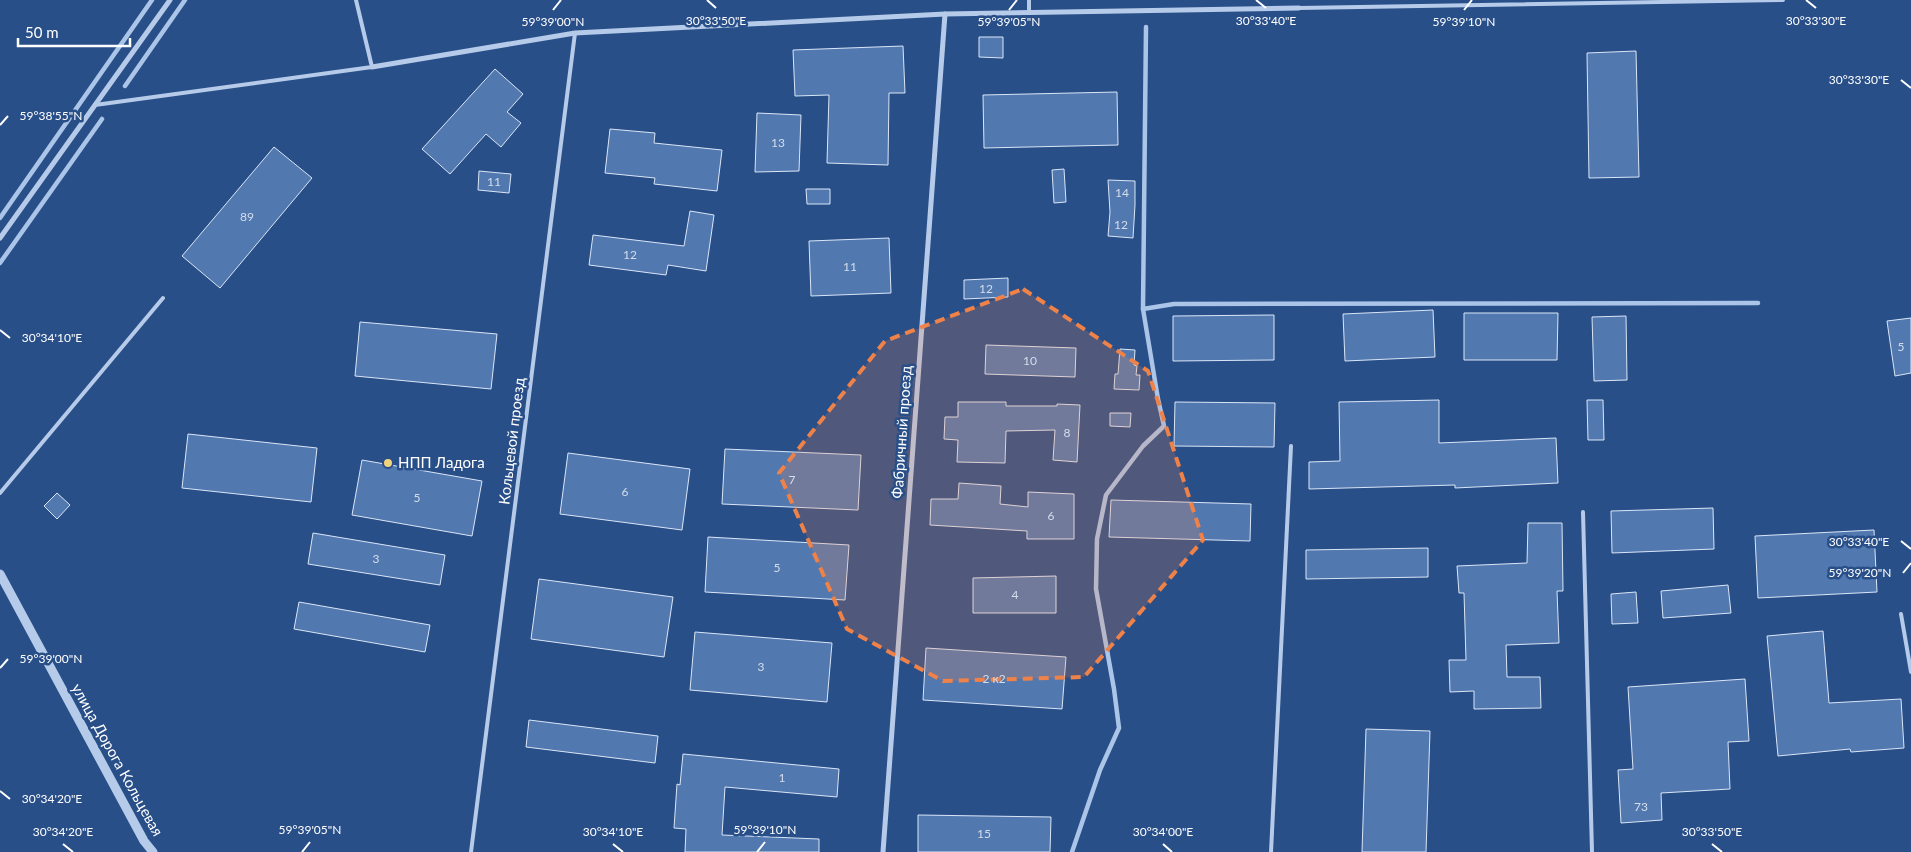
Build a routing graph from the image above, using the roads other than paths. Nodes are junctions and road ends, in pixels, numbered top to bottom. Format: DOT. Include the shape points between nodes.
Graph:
graph roads {
  1 [pos="170,0"];
  2 [pos="356,0"];
  3 [pos="1029,0"];
  4 [pos="1783,0"];
  5 [pos="1299,8"];
  6 [pos="1029,12"];
  7 [pos="945,14"];
  8 [pos="576,33"];
  9 [pos="372,67"];
  10 [pos="94,105"];
  11 [pos="0,238"];
  12 [pos="162,298"];
  13 [pos="1291,446"];
  14 [pos="0,493"];
  15 [pos="1583,512"];
  16 [pos="0,574"];
  17 [pos="1901,614"];
  18 [pos="1911,672"];
  19 [pos="153,852"];
  20 [pos="471,852"];
  21 [pos="884,852"];
  22 [pos="1271,852"];
  23 [pos="1592,852"];
  1 -- 10 [label="street"];
  2 -- 9 [label="lane"];
  3 -- 6 [label="lane"];
  4 -- 5 [label="lane"];
  5 -- 6 [label="street"];
  6 -- 7 [label="street"];
  7 -- 8 [label="street"];
  7 -- 21 [label="street, Фабричный проезд"];
  8 -- 9 [label="street"];
  8 -- 20 [label="lane, Кольцевой проезд"];
  9 -- 10 [label="lane"];
  10 -- 11 [label="street"];
  12 -- 14 [label="lane"];
  13 -- 22 [label="lane"];
  15 -- 23 [label="lane"];
  16 -- 19 [label="street, улица Дорога Кольцевая" via="144,841"];
  17 -- 18 [label="lane"];
}
